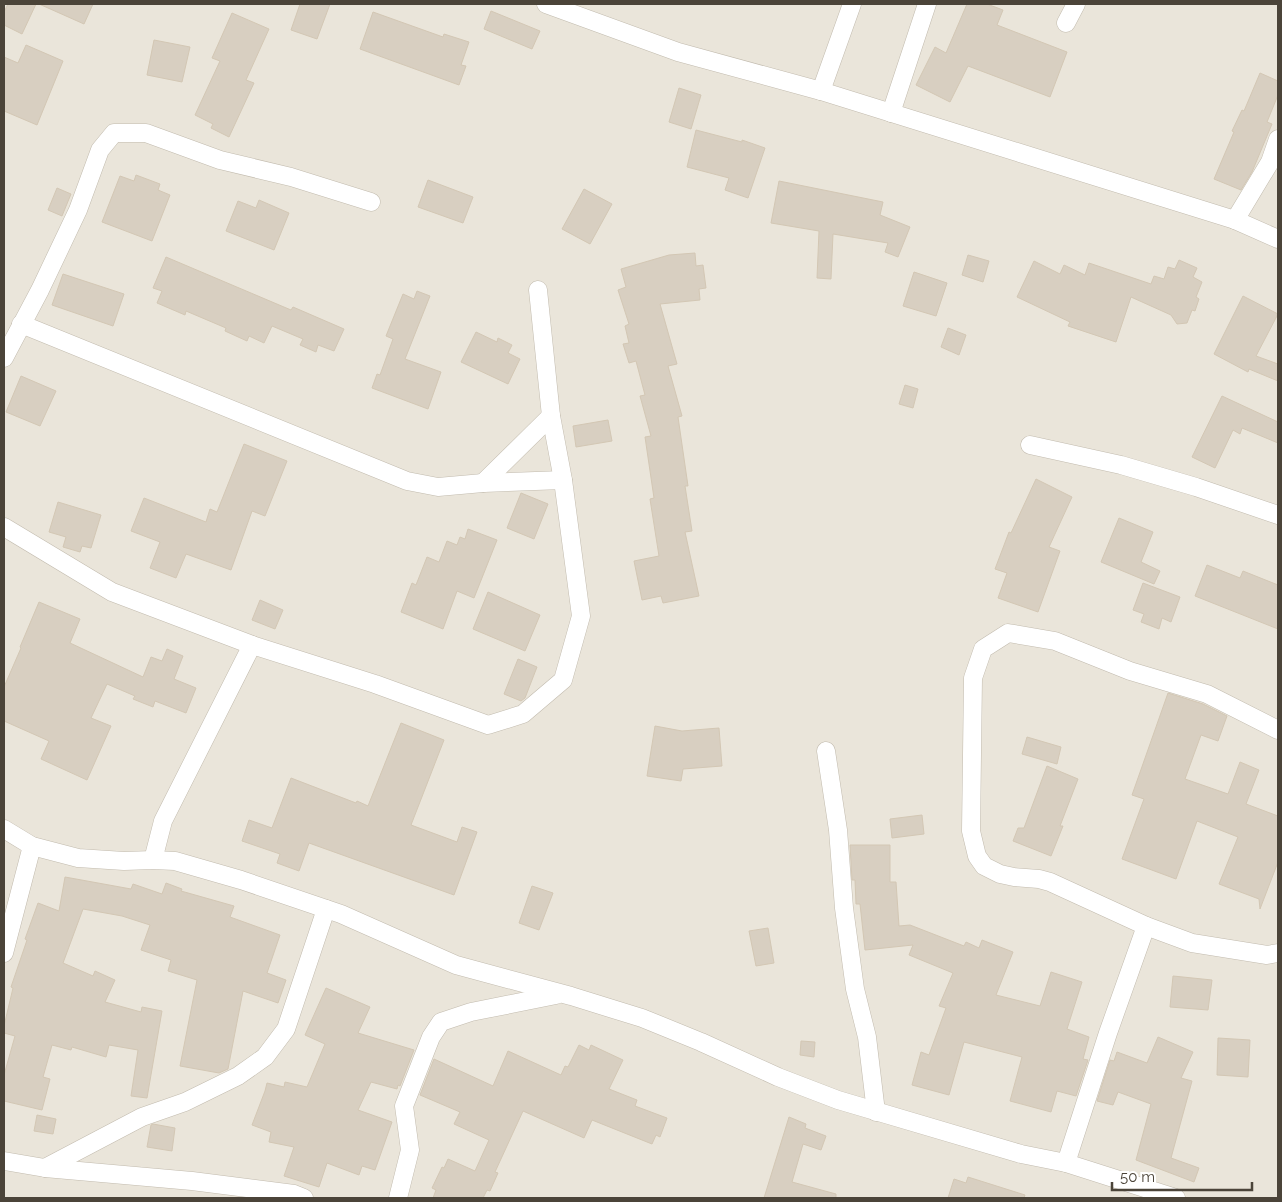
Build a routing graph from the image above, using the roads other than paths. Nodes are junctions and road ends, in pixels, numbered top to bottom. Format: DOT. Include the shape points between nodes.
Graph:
graph roads {
  1 [pos="546,4"];
  2 [pos="852,4"];
  3 [pos="927,4"];
  4 [pos="1076,4"];
  5 [pos="1066,23"];
  6 [pos="821,91"];
  7 [pos="891,113"];
  8 [pos="1278,139"];
  9 [pos="371,202"];
  10 [pos="1235,220"];
  11 [pos="1278,239"];
  12 [pos="538,290"];
  13 [pos="21,324"];
  14 [pos="4,358"];
  15 [pos="551,416"];
  16 [pos="1030,445"];
  17 [pos="563,480"];
  18 [pos="482,483"];
  19 [pos="1278,515"];
  20 [pos="4,527"];
  21 [pos="252,645"];
  22 [pos="1278,730"];
  23 [pos="826,751"];
  24 [pos="4,828"];
  25 [pos="32,846"];
  26 [pos="153,860"];
  27 [pos="326,909"];
  28 [pos="1146,926"];
  29 [pos="4,953"];
  30 [pos="1278,953"];
  31 [pos="561,994"];
  32 [pos="876,1112"];
  33 [pos="4,1162"];
  34 [pos="1066,1163"];
  35 [pos="45,1168"];
  36 [pos="304,1198"];
  37 [pos="398,1198"];
  38 [pos="1176,1198"];
  1 -- 6 [label="street" via="678,52"];
  2 -- 6 [label="street"];
  3 -- 7 [label="street"];
  4 -- 5 [label="street"];
  6 -- 7 [label="street"];
  7 -- 10 [label="street"];
  8 -- 10 [label="street" via="1270,162"];
  9 -- 13 [label="street" via="220,160 146,133 114,134 100,150 78,210"];
  10 -- 11 [label="street"];
  12 -- 15 [label="street"];
  13 -- 14 [label="street"];
  13 -- 18 [label="street" via="407,481 438,487"];
  15 -- 17 [label="street"];
  15 -- 18 [label="street"];
  16 -- 19 [label="street" via="1121,465"];
  17 -- 18 [label="street"];
  17 -- 21 [label="street" via="581,616 563,680 523,714 488,725 375,684"];
  20 -- 21 [label="street" via="112,592"];
  21 -- 26 [label="street" via="163,822"];
  22 -- 28 [label="street" via="1207,694 1130,671 1055,641 1008,633 983,649 973,678 971,831 977,856 984,866 1000,874 1050,882"];
  23 -- 32 [label="street" via="855,989 867,1036"];
  24 -- 25 [label="street"];
  25 -- 26 [label="street" via="78,858"];
  25 -- 29 [label="street"];
  26 -- 27 [label="street" via="175,861"];
  27 -- 31 [label="street" via="456,965"];
  27 -- 35 [label="street" via="286,1029 265,1057 238,1076 185,1102 142,1117"];
  28 -- 30 [label="street" via="1192,943 1267,955"];
  28 -- 34 [label="street"];
  31 -- 32 [label="street" via="642,1018 778,1077"];
  31 -- 37 [label="street" via="471,1012 442,1022 432,1037 404,1106 410,1150"];
  32 -- 34 [label="street" via="1021,1154"];
  33 -- 35 [label="street"];
  34 -- 38 [label="street"];
  35 -- 36 [label="street" via="192,1181"];
}
